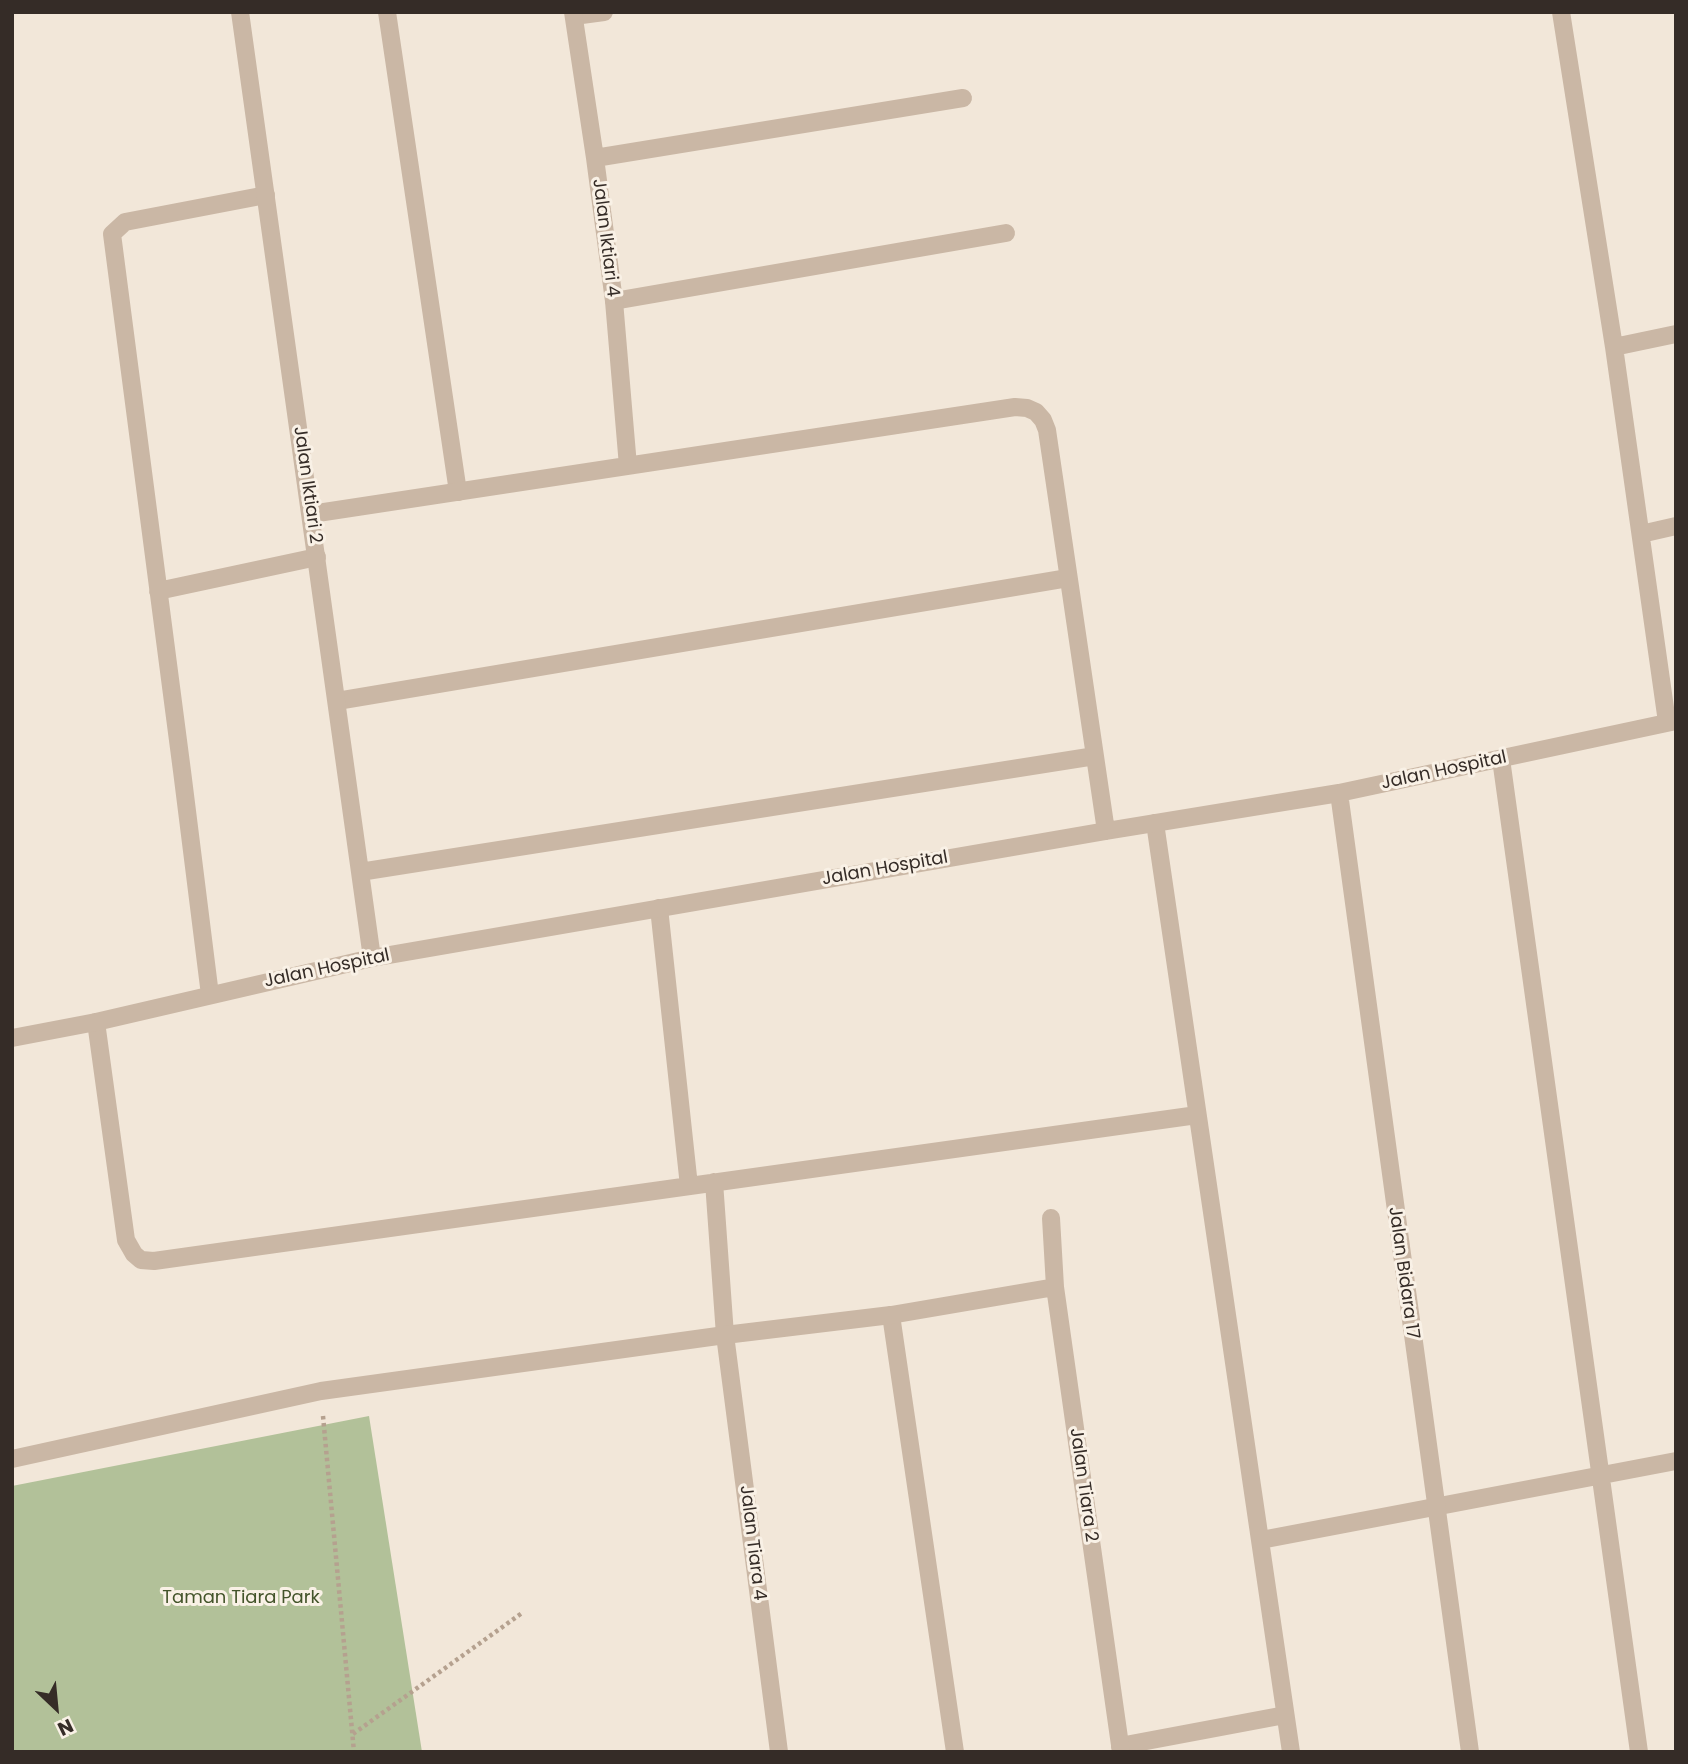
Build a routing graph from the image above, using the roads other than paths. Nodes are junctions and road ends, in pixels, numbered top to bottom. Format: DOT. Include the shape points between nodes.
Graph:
graph roads {
  1 [pos="240,12"];
  2 [pos="387,12"];
  3 [pos="604,12"];
  4 [pos="1561,12"];
  5 [pos="574,14"];
  6 [pos="963,98"];
  7 [pos="595,158"];
  8 [pos="266,195"];
  9 [pos="1006,233"];
  10 [pos="614,301"];
  11 [pos="1676,334"];
  12 [pos="1614,347"];
  13 [pos="628,466"];
  14 [pos="458,492"];
  15 [pos="311,514"];
  16 [pos="1676,526"];
  17 [pos="1641,534"];
  18 [pos="317,557"];
  19 [pos="1068,578"];
  20 [pos="158,591"];
  21 [pos="337,701"];
  22 [pos="1671,721"];
  23 [pos="1095,756"];
  24 [pos="1501,759"];
  25 [pos="1339,793"];
  26 [pos="1155,823"];
  27 [pos="1106,831"];
  28 [pos="360,872"];
  29 [pos="659,908"];
  30 [pos="372,958"];
  31 [pos="210,995"];
  32 [pos="96,1022"];
  33 [pos="12,1038"];
  34 [pos="1197,1115"];
  35 [pos="714,1182"];
  36 [pos="689,1186"];
  37 [pos="1051,1218"];
  38 [pos="1055,1287"];
  39 [pos="891,1315"];
  40 [pos="725,1335"];
  41 [pos="12,1459"];
  42 [pos="1676,1461"];
  43 [pos="1602,1475"];
  44 [pos="1435,1507"];
  45 [pos="1261,1540"];
  46 [pos="1285,1714"];
  47 [pos="1120,1749"];
  48 [pos="779,1752"];
  49 [pos="955,1752"];
  50 [pos="1291,1752"];
  51 [pos="1470,1752"];
  52 [pos="1639,1752"];
  1 -- 8 [label="street, Jalan Iktiari 2"];
  2 -- 14 [label="street"];
  3 -- 5 [label="street"];
  4 -- 12 [label="street"];
  5 -- 7 [label="street, Jalan Iktiari 4"];
  6 -- 7 [label="street"];
  7 -- 10 [label="street, Jalan Iktiari 4"];
  8 -- 15 [label="street, Jalan Iktiari 2"];
  8 -- 20 [label="street" via="125,222 112,234"];
  9 -- 10 [label="street"];
  10 -- 13 [label="street, Jalan Iktiari 4"];
  11 -- 12 [label="street"];
  12 -- 17 [label="street"];
  13 -- 14 [label="street"];
  13 -- 19 [label="street" via="1027,408 1036,412 1047,430"];
  14 -- 15 [label="street"];
  15 -- 18 [label="street, Jalan Iktiari 2"];
  16 -- 17 [label="street"];
  17 -- 22 [label="street"];
  18 -- 20 [label="street"];
  18 -- 21 [label="street, Jalan Iktiari 2"];
  19 -- 21 [label="street"];
  19 -- 23 [label="street"];
  20 -- 31 [label="street"];
  21 -- 28 [label="street, Jalan Iktiari 2"];
  22 -- 24 [label="street, Jalan Hospital"];
  23 -- 27 [label="street"];
  23 -- 28 [label="street"];
  24 -- 25 [label="street, Jalan Hospital"];
  24 -- 43 [label="street"];
  25 -- 26 [label="street, Jalan Hospital"];
  25 -- 44 [label="street, Jalan Bidara 17"];
  26 -- 27 [label="street, Jalan Hospital"];
  26 -- 34 [label="street"];
  27 -- 29 [label="street, Jalan Hospital"];
  28 -- 30 [label="street, Jalan Iktiari 2"];
  29 -- 30 [label="street, Jalan Hospital"];
  29 -- 36 [label="street"];
  30 -- 31 [label="street, Jalan Hospital"];
  31 -- 32 [label="street, Jalan Hospital"];
  32 -- 33 [label="street, Jalan Hospital"];
  32 -- 36 [label="street" via="126,1240 141,1260"];
  34 -- 35 [label="street"];
  34 -- 45 [label="street"];
  35 -- 36 [label="street"];
  35 -- 40 [label="street, Jalan Tiara 4"];
  37 -- 38 [label="street, Jalan Tiara 2"];
  38 -- 39 [label="street"];
  38 -- 47 [label="street, Jalan Tiara 2"];
  39 -- 40 [label="street"];
  39 -- 49 [label="street"];
  40 -- 41 [label="street" via="321,1391"];
  40 -- 48 [label="street, Jalan Tiara 4"];
  42 -- 43 [label="street"];
  43 -- 44 [label="street"];
  43 -- 52 [label="street"];
  44 -- 45 [label="street"];
  44 -- 51 [label="street, Jalan Bidara 17"];
  45 -- 46 [label="street"];
  46 -- 47 [label="street"];
  46 -- 50 [label="street"];
}
